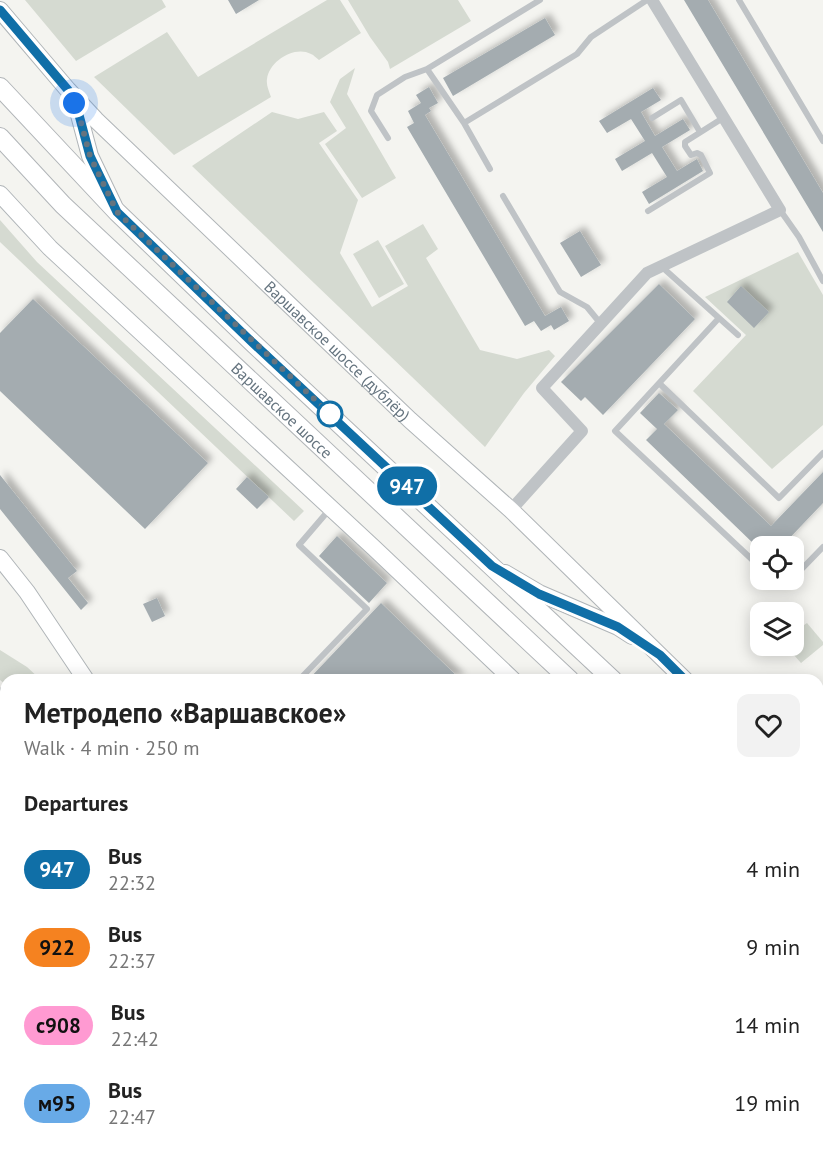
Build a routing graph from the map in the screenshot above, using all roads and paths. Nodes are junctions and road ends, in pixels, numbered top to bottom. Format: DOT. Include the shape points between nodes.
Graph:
graph roads {
  1 [pos="540,0"];
  2 [pos="650,0"];
  3 [pos="739,0"];
  4 [pos="0,10"];
  5 [pos="427,69"];
  6 [pos="0,87"];
  7 [pos="68,90"];
  8 [pos="652,118"];
  9 [pos="723,118"];
  10 [pos="464,123"];
  11 [pos="700,132"];
  12 [pos="0,137"];
  13 [pos="388,138"];
  14 [pos="823,141"];
  15 [pos="490,169"];
  16 [pos="0,194"];
  17 [pos="503,196"];
  18 [pos="780,210"];
  19 [pos="648,211"];
  20 [pos="117,212"];
  21 [pos="662,266"];
  22 [pos="823,281"];
  23 [pos="719,318"];
  24 [pos="601,325"];
  25 [pos="738,335"];
  26 [pos="660,384"];
  27 [pos="823,453"];
  28 [pos="331,508"];
  29 [pos="511,510"];
  30 [pos="823,547"];
  31 [pos="0,558"];
  32 [pos="750,558"];
  33 [pos="492,566"];
  34 [pos="804,567"];
  35 [pos="660,655"];
  36 [pos="82,674"];
  37 [pos="305,674"];
  38 [pos="507,674"];
  39 [pos="563,674"];
  40 [pos="607,674"];
  41 [pos="679,674"];
  1 -- 5 [label="lane"];
  2 -- 9 [label="street"];
  2 -- 10 [label="lane" via="591,37 577,54"];
  3 -- 14 [label="lane"];
  4 -- 7 [label="main road, Варшавское шоссе (дублёр)"];
  5 -- 10 [label="lane"];
  5 -- 13 [label="lane" via="377,94 371,111"];
  6 -- 20 [label="main road, Варшавское шоссе"];
  7 -- 20 [label="main road" via="90,156"];
  7 -- 29 [label="main road, Варшавское шоссе (дублёр)" via="410,420"];
  8 -- 11 [label="lane" via="681,100"];
  9 -- 11 [label="lane"];
  9 -- 18 [label="street"];
  10 -- 15 [label="lane"];
  11 -- 19 [label="lane" via="685,144 691,155 701,155 710,173"];
  12 -- 39 [label="main road, Варшавское шоссе" via="63,205"];
  16 -- 28 [label="main road" via="51,248"];
  17 -- 24 [label="lane" via="560,292 587,307"];
  18 -- 21 [label="street"];
  18 -- 22 [label="lane"];
  20 -- 33 [label="main road, Варшавское шоссе"];
  21 -- 23 [label="lane"];
  21 -- 24 [label="street" via="647,273"];
  23 -- 25 [label="lane"];
  23 -- 26 [label="lane"];
  24 -- 29 [label="street" via="542,388 582,431"];
  26 -- 27 [label="lane" via="779,498"];
  26 -- 32 [label="lane" via="615,431"];
  28 -- 37 [label="lane" via="299,545 367,609"];
  28 -- 38 [label="main road"];
  29 -- 35 [label="main road, Варшавское шоссе (дублёр)"];
  30 -- 34 [label="lane"];
  31 -- 36 [label="main road"];
  33 -- 35 [label="main road" via="539,594 618,627"];
  33 -- 40 [label="main road, Варшавское шоссе"];
  35 -- 41 [label="main road, Варшавское шоссе (дублёр)"];
}
